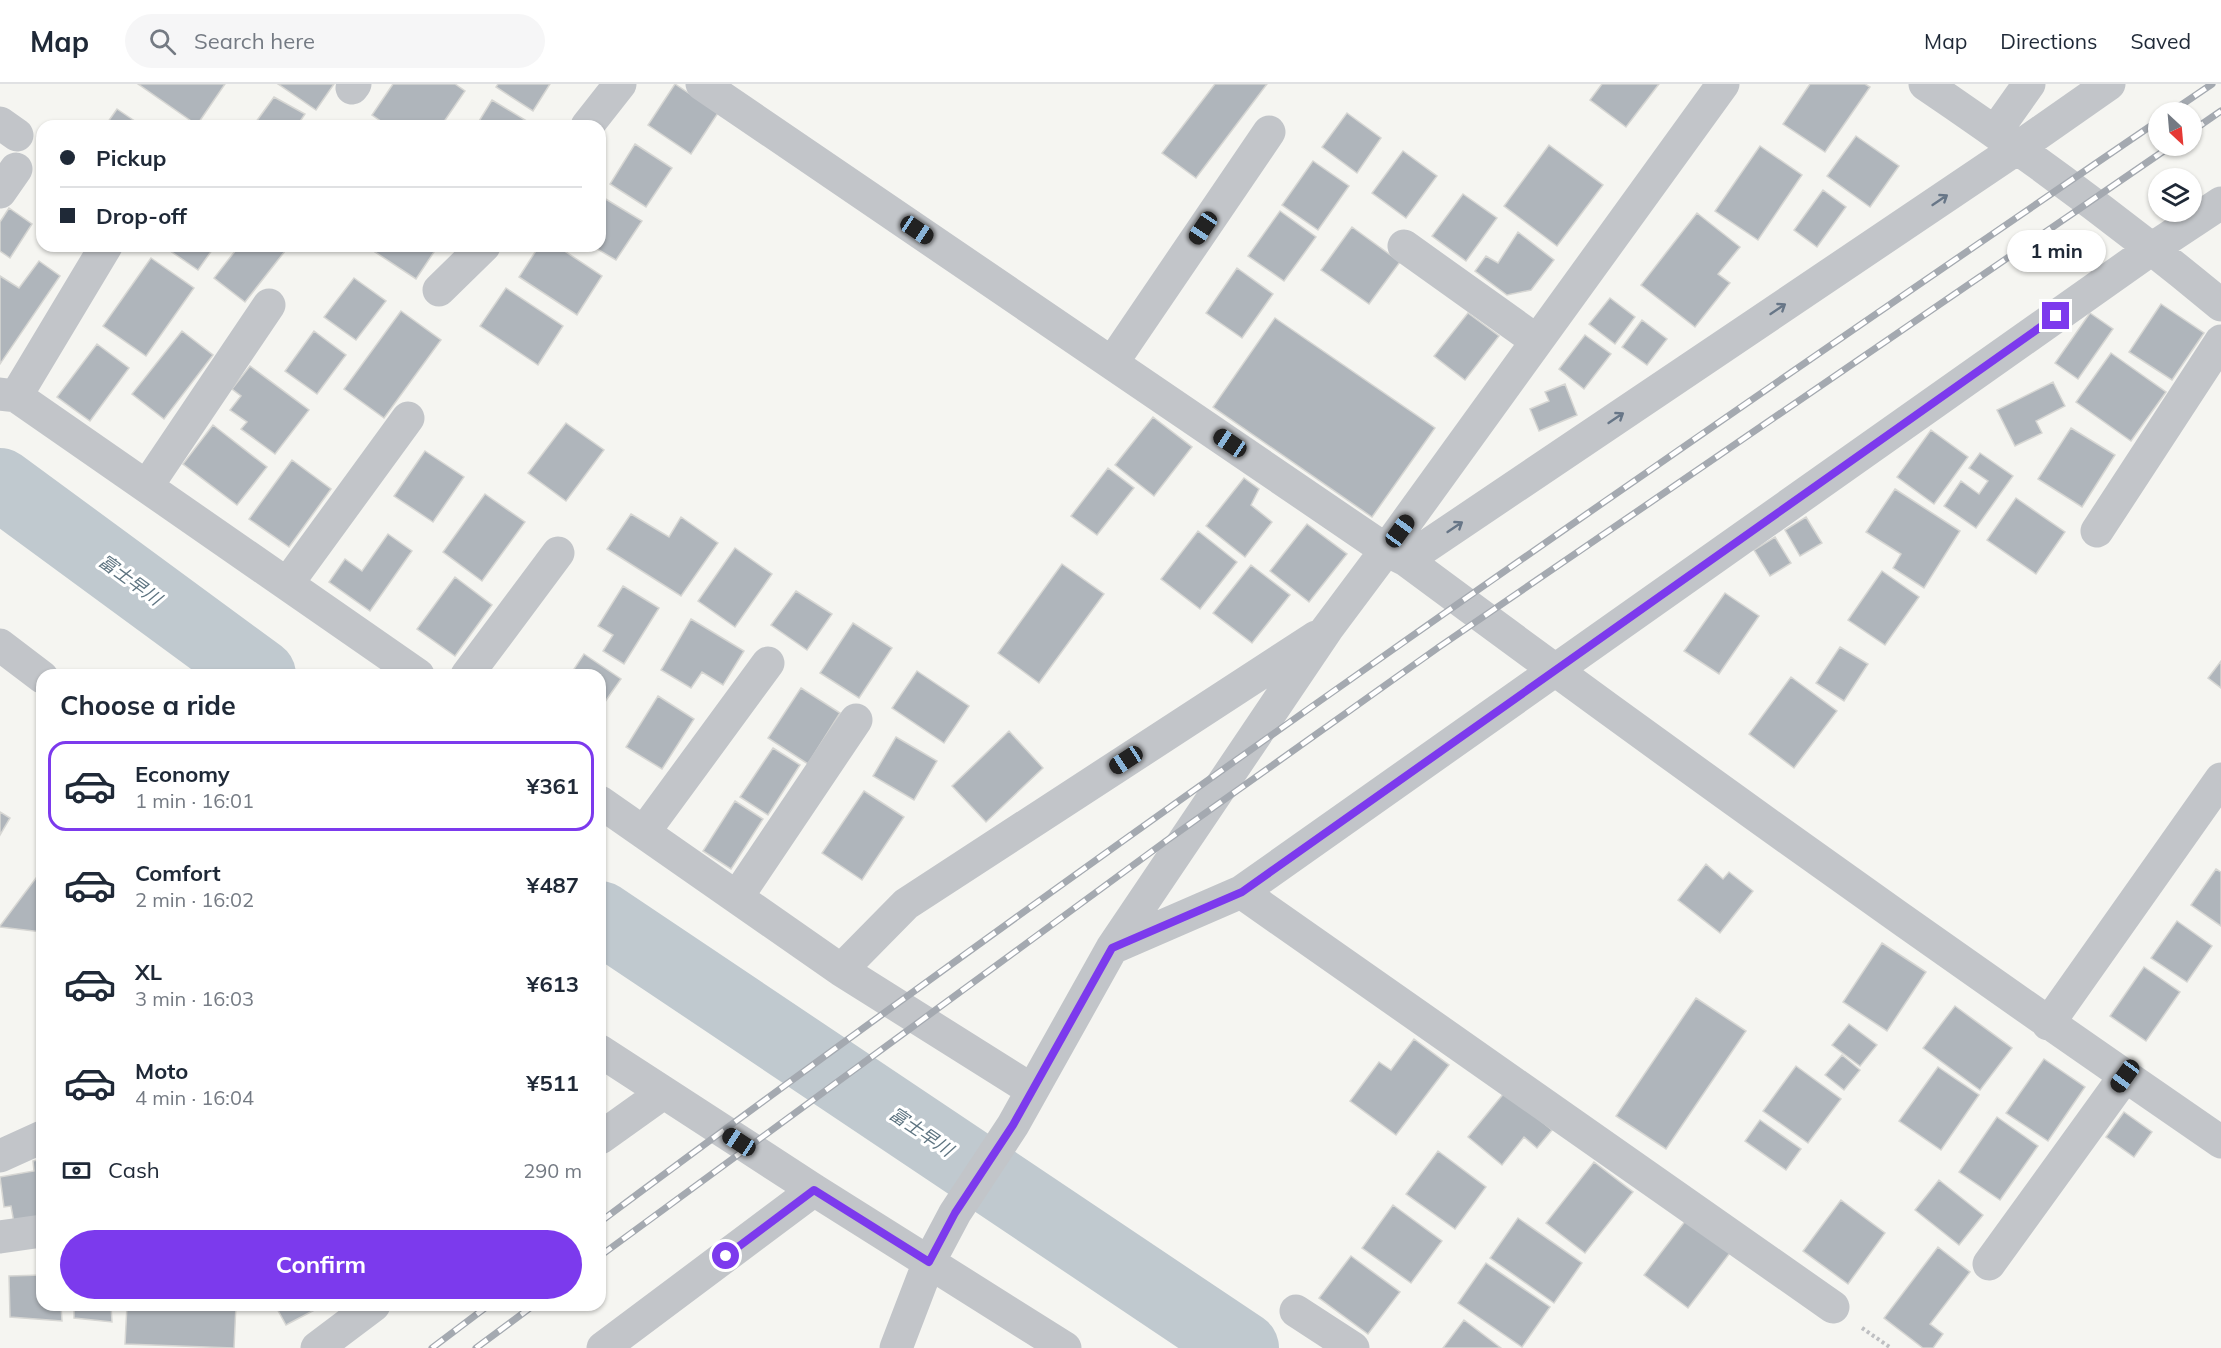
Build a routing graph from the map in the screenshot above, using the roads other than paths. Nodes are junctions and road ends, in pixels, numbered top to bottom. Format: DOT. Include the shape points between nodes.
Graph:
graph roads {
  1 [pos="620,84"];
  2 [pos="702,84"];
  3 [pos="1723,84"];
  4 [pos="1925,84"];
  5 [pos="2029,84"];
  6 [pos="2109,84"];
  7 [pos="592,120"];
  8 [pos="1269,132"];
  9 [pos="2007,140"];
  10 [pos="2221,203"];
  11 [pos="1404,246"];
  12 [pos="2153,248"];
  13 [pos="102,252"];
  14 [pos="478,252"];
  15 [pos="439,290"];
  16 [pos="269,305"];
  17 [pos="2221,305"];
  18 [pos="1537,341"];
  19 [pos="2221,341"];
  20 [pos="1112,363"];
  21 [pos="8,395"];
  22 [pos="408,417"];
  23 [pos="147,486"];
  24 [pos="2097,531"];
  25 [pos="558,553"];
  26 [pos="1396,555"];
  27 [pos="287,584"];
  28 [pos="1327,629"];
  29 [pos="0,645"];
  30 [pos="768,663"];
  31 [pos="409,669"];
  32 [pos="471,669"];
  33 [pos="1554,670"];
  34 [pos="36,672"];
  35 [pos="856,720"];
  36 [pos="2221,779"];
  37 [pos="606,806"];
  38 [pos="644,832"];
  39 [pos="1242,892"];
  40 [pos="737,897"];
  41 [pos="1112,948"];
  42 [pos="841,969"];
  43 [pos="2049,1024"];
  44 [pos="606,1055"];
  45 [pos="2125,1076"];
  46 [pos="1032,1090"];
  47 [pos="663,1093"];
  48 [pos="606,1134"];
  49 [pos="36,1140"];
  50 [pos="2221,1142"];
  51 [pos="0,1156"];
  52 [pos="814,1190"];
  53 [pos="36,1232"];
  54 [pos="0,1237"];
  55 [pos="929,1262"];
  56 [pos="1989,1264"];
  57 [pos="1833,1307"];
  58 [pos="366,1311"];
  59 [pos="1296,1311"];
  60 [pos="317,1348"];
  61 [pos="603,1348"];
  62 [pos="896,1348"];
  63 [pos="1065,1348"];
  64 [pos="1353,1348"];
  1 -- 7 [label="street"];
  2 -- 20 [label="street"];
  3 -- 18 [label="street"];
  4 -- 9 [label="street"];
  5 -- 9 [label="street"];
  6 -- 9 [label="street"];
  8 -- 20 [label="street"];
  9 -- 12 [label="street"];
  26 -- 9 [label="street, one-way"];
  10 -- 12 [label="street"];
  11 -- 18 [label="street"];
  12 -- 17 [label="street"];
  12 -- 33 [label="street"];
  13 -- 21 [label="street"];
  14 -- 15 [label="street"];
  16 -- 23 [label="street"];
  18 -- 26 [label="street"];
  19 -- 24 [label="street"];
  20 -- 26 [label="street"];
  21 -- 23 [label="street"];
  22 -- 27 [label="street"];
  23 -- 27 [label="street"];
  25 -- 32 [label="street"];
  26 -- 28 [label="street"];
  26 -- 33 [label="street"];
  27 -- 31 [label="street"];
  28 -- 41 [label="street"];
  28 -- 42 [label="street" via="906,904"];
  29 -- 34 [label="street"];
  30 -- 38 [label="street"];
  33 -- 39 [label="street"];
  33 -- 43 [label="street"];
  35 -- 40 [label="street"];
  36 -- 43 [label="street"];
  37 -- 38 [label="street"];
  38 -- 40 [label="street"];
  39 -- 41 [label="street"];
  39 -- 57 [label="street"];
  40 -- 42 [label="street"];
  41 -- 46 [label="street"];
  42 -- 46 [label="street"];
  43 -- 45 [label="street"];
  44 -- 47 [label="street"];
  45 -- 50 [label="street"];
  45 -- 56 [label="street"];
  46 -- 55 [label="street"];
  47 -- 48 [label="street"];
  47 -- 52 [label="street"];
  49 -- 51 [label="street"];
  52 -- 55 [label="street"];
  52 -- 61 [label="street"];
  53 -- 54 [label="street"];
  55 -- 62 [label="street"];
  55 -- 63 [label="street"];
  58 -- 60 [label="street"];
  59 -- 64 [label="street"];
}
